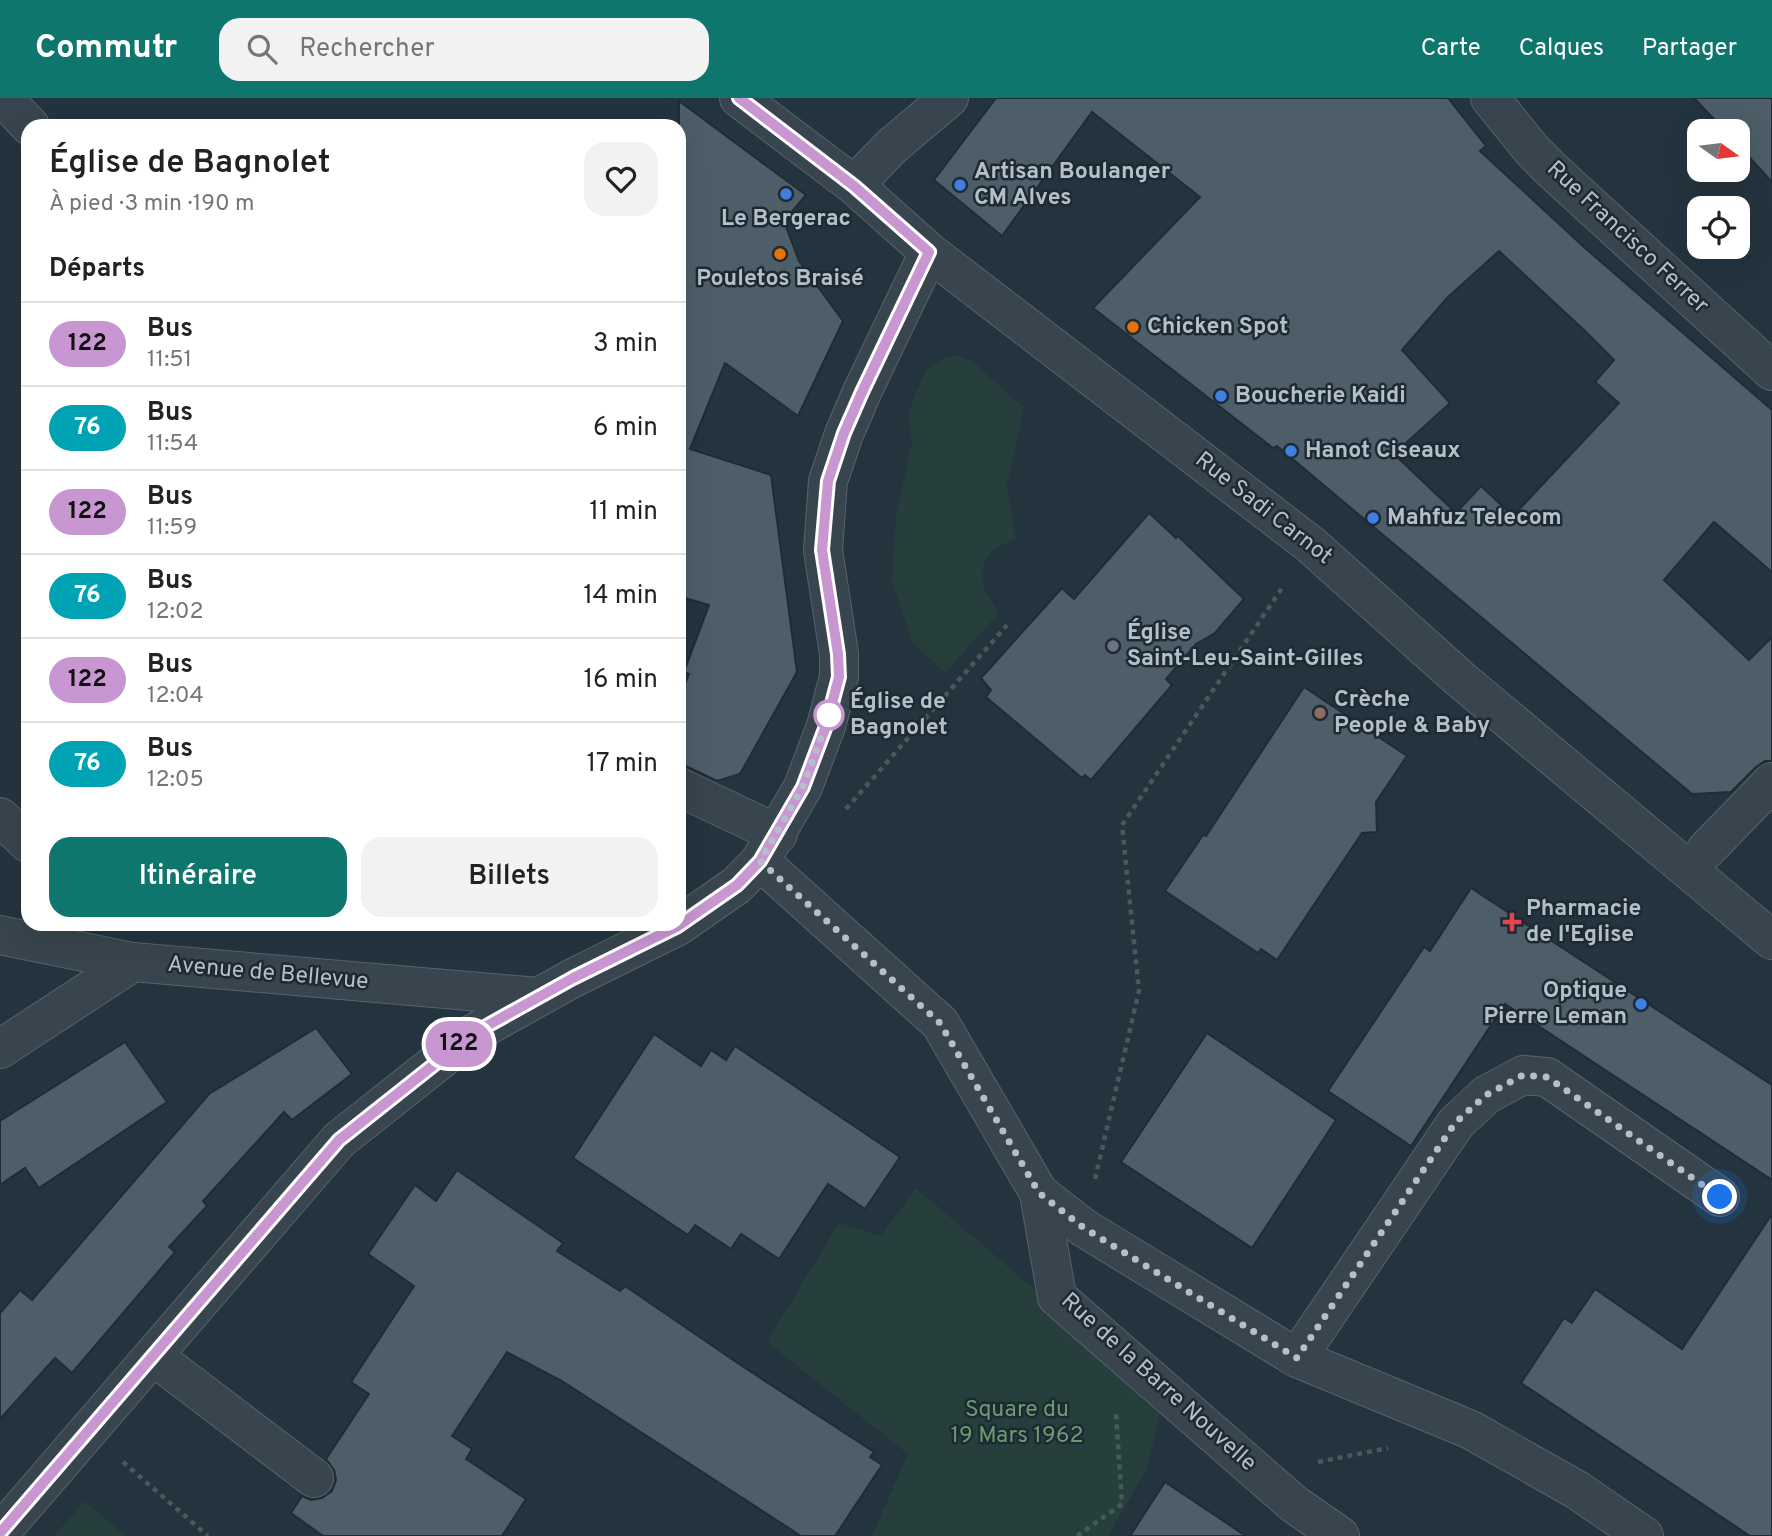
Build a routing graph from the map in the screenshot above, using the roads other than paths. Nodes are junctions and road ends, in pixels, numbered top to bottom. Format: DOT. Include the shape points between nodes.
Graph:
graph roads {
  1 [pos="3,98"];
  2 [pos="739,98"];
  3 [pos="948,98"];
  4 [pos="1490,98"];
  5 [pos="23,119"];
  6 [pos="854,186"];
  7 [pos="929,252"];
  8 [pos="1772,371"];
  9 [pos="1772,782"];
  10 [pos="686,792"];
  11 [pos="0,817"];
  12 [pos="21,836"];
  13 [pos="769,847"];
  14 [pos="1706,850"];
  15 [pos="686,920"];
  16 [pos="107,931"];
  17 [pos="668,931"];
  18 [pos="0,935"];
  19 [pos="1772,940"];
  20 [pos="133,962"];
  21 [pos="538,998"];
  22 [pos="0,1049"];
  23 [pos="1039,1193"];
  24 [pos="1720,1197"];
  25 [pos="153,1356"];
  26 [pos="1297,1358"];
  27 [pos="314,1478"];
  28 [pos="0,1533"];
  29 [pos="1340,1536"];
  30 [pos="1644,1536"];
  1 -- 5 [label="street"];
  2 -- 6 [label="street, Rue Sadi Carnot"];
  3 -- 6 [label="street"];
  4 -- 8 [label="street, Rue Francisco Ferrer" via="1554,172"];
  6 -- 7 [label="street, Rue Sadi Carnot"];
  7 -- 13 [label="street" via="862,392 828,481 822,550 839,677 803,787"];
  7 -- 19 [label="street, Rue Sadi Carnot" via="1311,545 1459,678"];
  9 -- 14 [label="street"];
  10 -- 13 [label="street, Rue de la Barre Nouvelle"];
  11 -- 12 [label="street"];
  13 -- 15 [label="street" via="737,885"];
  13 -- 23 [label="street, Rue de la Barre Nouvelle" via="940,1023"];
  16 -- 20 [label="street"];
  17 -- 21 [label="street"];
  18 -- 20 [label="street, Avenue de Bellevue"];
  20 -- 21 [label="street, Avenue de Bellevue"];
  20 -- 22 [label="street"];
  21 -- 25 [label="street" via="474,1033 339,1140"];
  23 -- 26 [label="street, Rue de la Barre Nouvelle" via="1084,1228"];
  23 -- 29 [label="street, Rue de la Barre Nouvelle" via="1057,1297 1294,1504"];
  24 -- 26 [label="street" via="1547,1077 1523,1075 1486,1095 1455,1123"];
  25 -- 27 [label="street"];
  25 -- 28 [label="street"];
  26 -- 30 [label="street, Rue de la Barre Nouvelle" via="1471,1430 1577,1490"];
}
